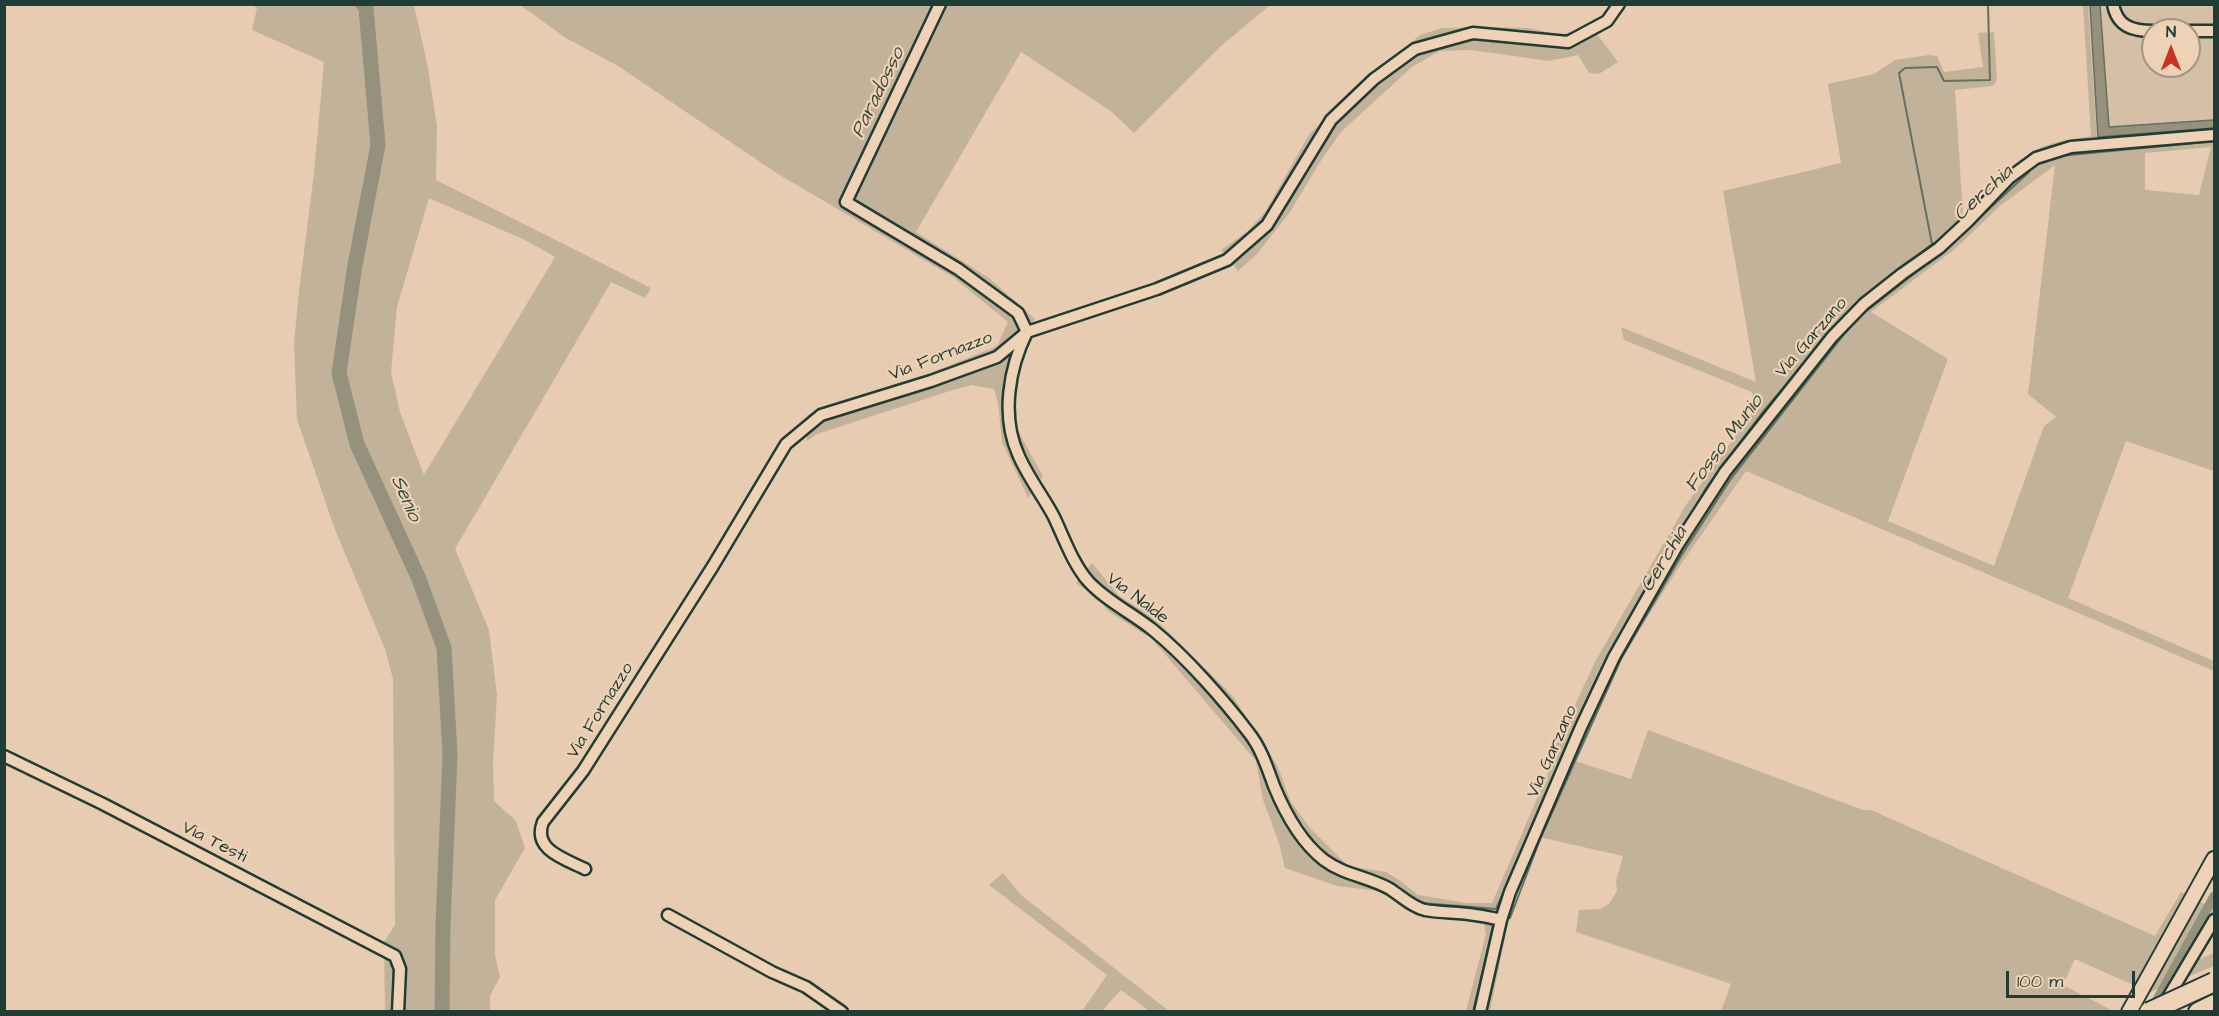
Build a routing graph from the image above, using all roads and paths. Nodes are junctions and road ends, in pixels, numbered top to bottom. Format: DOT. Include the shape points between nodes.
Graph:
graph roads {
  1 [pos="940,4"];
  2 [pos="1619,4"];
  3 [pos="2113,4"];
  4 [pos="2141,31"];
  5 [pos="2214,135"];
  6 [pos="1027,332"];
  7 [pos="4,756"];
  8 [pos="2214,859"];
  9 [pos="585,869"];
  10 [pos="668,915"];
  11 [pos="1501,920"];
  12 [pos="2214,920"];
  13 [pos="2214,982"];
  14 [pos="2214,1004"];
  15 [pos="398,1011"];
  16 [pos="842,1011"];
  17 [pos="1480,1011"];
  18 [pos="2129,1011"];
  19 [pos="2149,1011"];
  20 [pos="2159,1011"];
  21 [pos="2198,1011"];
  1 -- 6 [label="street" via="846,202 958,268 1018,313"];
  2 -- 6 [label="street, Via Fornazzo" via="1607,21 1568,42 1473,33 1415,49 1374,79 1331,120 1267,225 1227,260 1157,289"];
  3 -- 4 [label="street" via="2120,22"];
  5 -- 11 [label="street, Via Garzano" via="2071,147 2036,158 2009,178 1939,248 1864,304 1832,337 1725,472 1677,546 1614,657"];
  6 -- 9 [label="street, Via Fornazzo" via="997,357 821,415 786,444 583,771 543,822 539,831 546,846"];
  6 -- 11 [label="street, Via Nalde" via="1019,348 1009,399 1013,440 1085,578 1171,646 1231,710 1262,755 1292,822 1318,855 1338,869 1388,888 1425,910"];
  7 -- 15 [label="street, Via Testi" via="395,956 400,969"];
  8 -- 18 [label="main road"];
  10 -- 16 [label="street" via="806,987"];
  11 -- 17 [label="street, Via Garzano"];
  12 -- 20 [label="street"];
  13 -- 19 [label="highway, bridge"];
  14 -- 21 [label="highway"];
}
